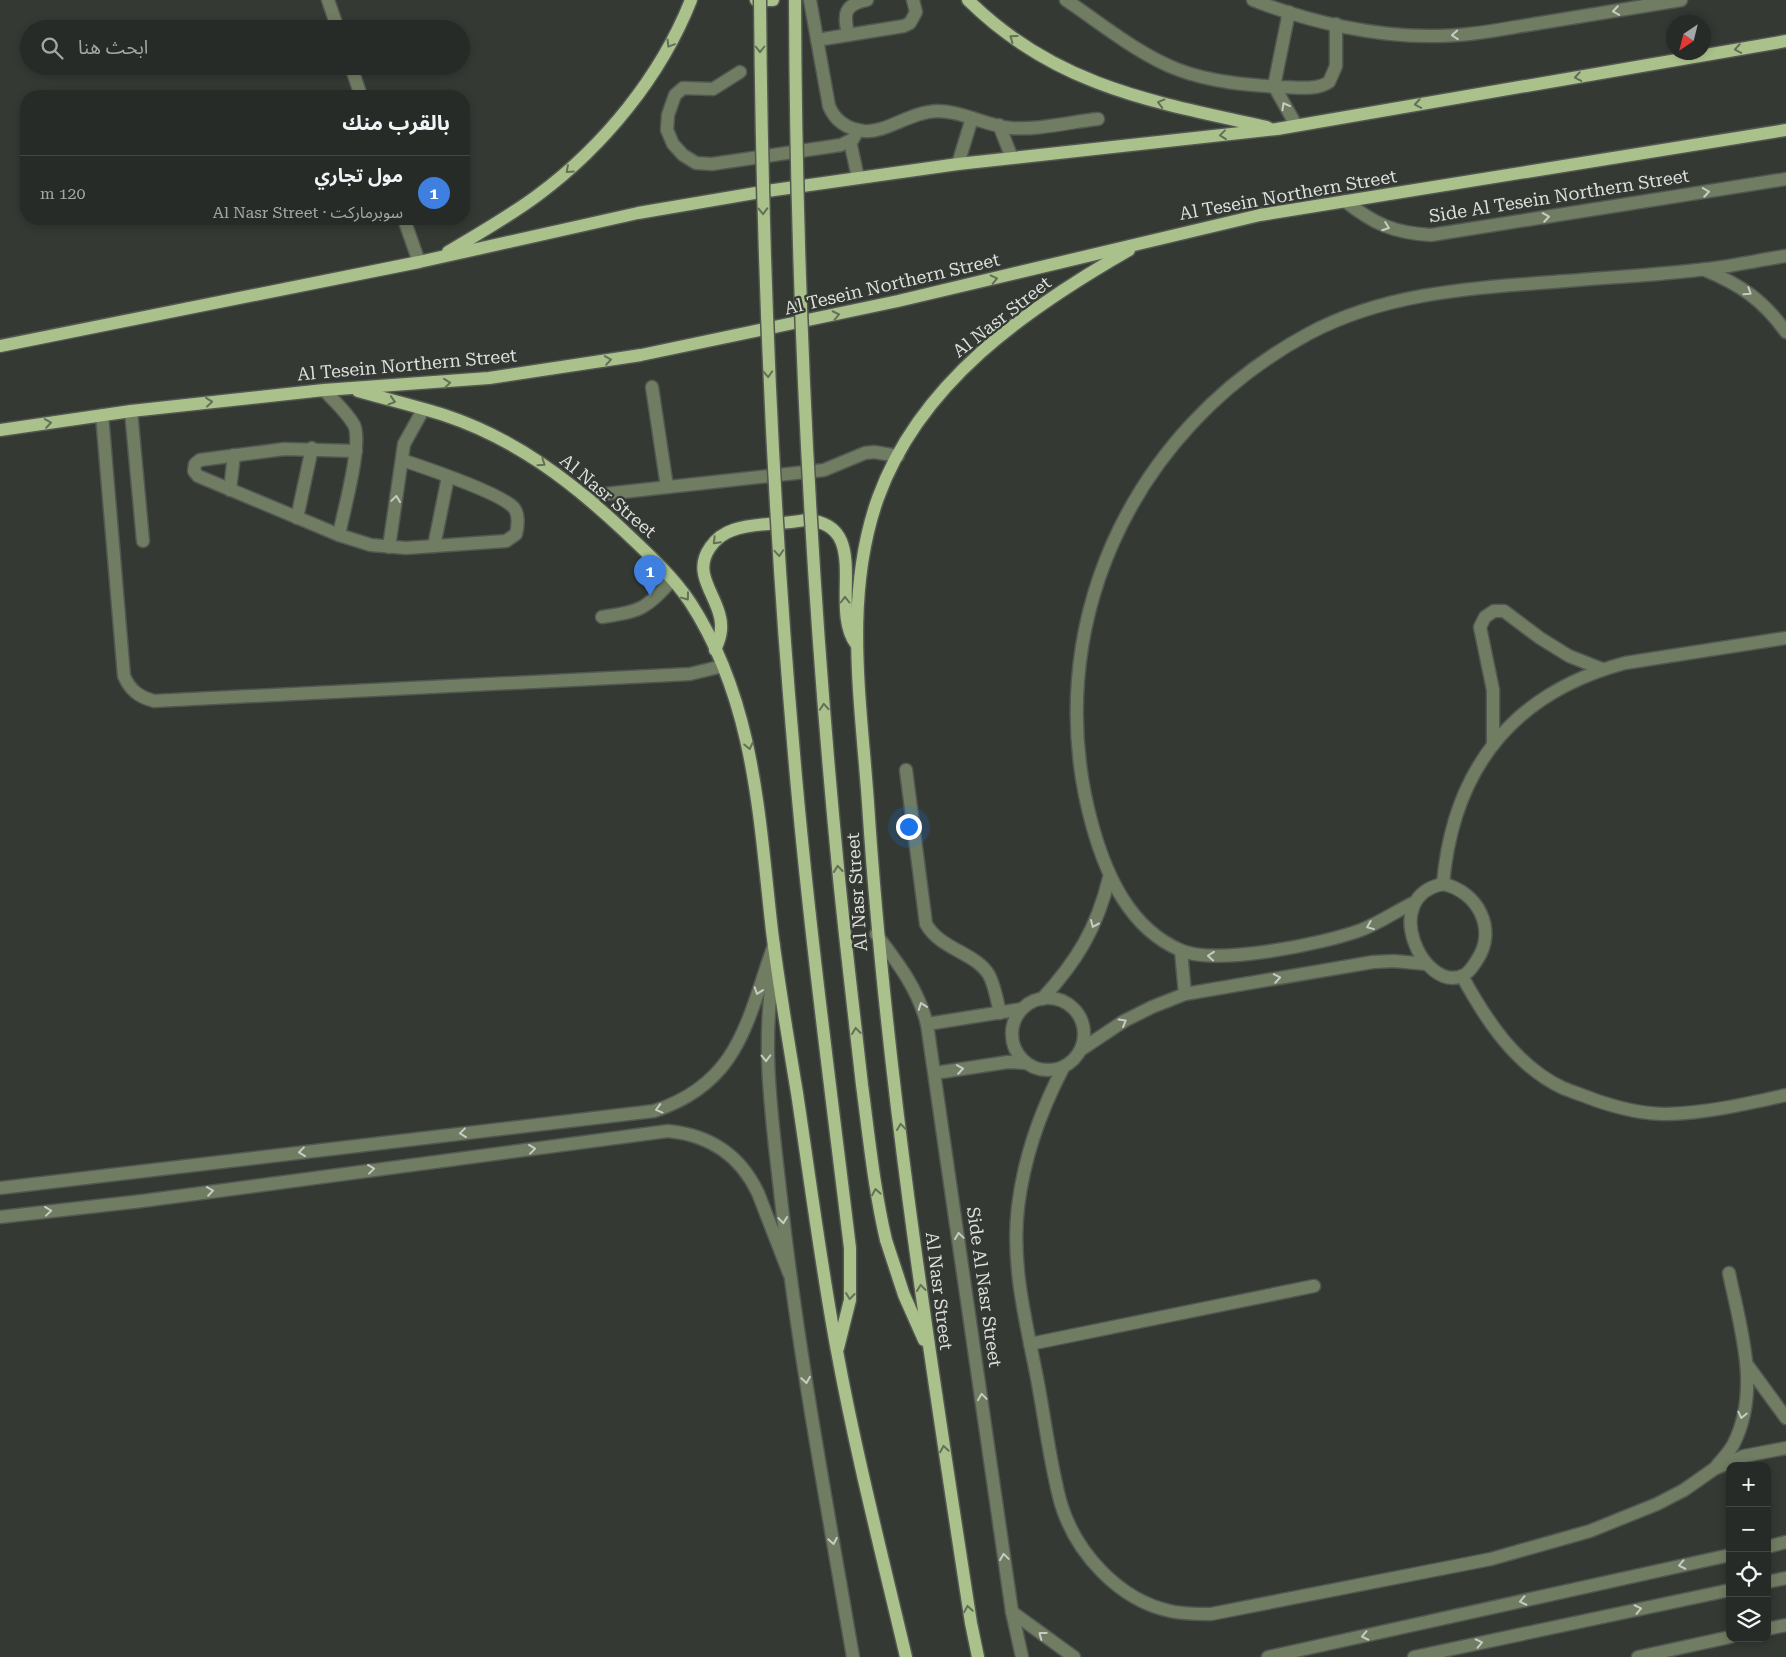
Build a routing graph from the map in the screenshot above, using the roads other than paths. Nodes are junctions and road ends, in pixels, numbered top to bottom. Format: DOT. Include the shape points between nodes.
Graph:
graph roads {
  1 [pos="328,0"];
  2 [pos="691,0"];
  3 [pos="758,0"];
  4 [pos="773,0"];
  5 [pos="794,0"];
  6 [pos="810,0"];
  7 [pos="867,0"];
  8 [pos="913,0"];
  9 [pos="968,0"];
  10 [pos="1066,0"];
  11 [pos="1253,0"];
  12 [pos="1681,0"];
  13 [pos="1289,12"];
  14 [pos="335,20"];
  15 [pos="1336,24"];
  16 [pos="848,36"];
  17 [pos="817,40"];
  18 [pos="1786,41"];
  19 [pos="740,72"];
  20 [pos="354,75"];
  21 [pos="1274,86"];
  22 [pos="359,90"];
  23 [pos="972,118"];
  24 [pos="1098,119"];
  25 [pos="1296,125"];
  26 [pos="999,126"];
  27 [pos="1276,129"];
  28 [pos="858,130"];
  29 [pos="1786,130"];
  30 [pos="850,141"];
  31 [pos="1012,158"];
  32 [pos="958,164"];
  33 [pos="858,178"];
  34 [pos="1786,179"];
  35 [pos="1345,201"];
  36 [pos="406,225"];
  37 [pos="1143,242"];
  38 [pos="1786,256"];
  39 [pos="440,257"];
  40 [pos="419,262"];
  41 [pos="1704,270"];
  42 [pos="1786,332"];
  43 [pos="0,346"];
  44 [pos="652,387"];
  45 [pos="346,388"];
  46 [pos="324,390"];
  47 [pos="131,410"];
  48 [pos="424,410"];
  49 [pos="102,415"];
  50 [pos="0,430"];
  51 [pos="312,448"];
  52 [pos="356,451"];
  53 [pos="234,455"];
  54 [pos="898,456"];
  55 [pos="402,460"];
  56 [pos="448,476"];
  57 [pos="667,487"];
  58 [pos="230,490"];
  59 [pos="586,496"];
  60 [pos="297,518"];
  61 [pos="339,535"];
  62 [pos="143,541"];
  63 [pos="434,546"];
  64 [pos="389,547"];
  65 [pos="672,580"];
  66 [pos="602,617"];
  67 [pos="1786,638"];
  68 [pos="857,646"];
  69 [pos="715,650"];
  70 [pos="723,666"];
  71 [pos="1602,669"];
  72 [pos="1493,745"];
  73 [pos="906,770"];
  74 [pos="1109,878"];
  75 [pos="1443,884"];
  76 [pos="1413,903"];
  77 [pos="876,934"];
  78 [pos="775,951"];
  79 [pos="1181,951"];
  80 [pos="1427,964"];
  81 [pos="1462,976"];
  82 [pos="1185,994"];
  83 [pos="1042,999"];
  84 [pos="1022,1009"];
  85 [pos="1000,1013"];
  86 [pos="927,1024"];
  87 [pos="1082,1049"];
  88 [pos="1026,1063"];
  89 [pos="1063,1068"];
  90 [pos="935,1073"];
  91 [pos="1786,1095"];
  92 [pos="0,1188"];
  93 [pos="0,1216"];
  94 [pos="789,1273"];
  95 [pos="1729,1273"];
  96 [pos="1314,1286"];
  97 [pos="1030,1344"];
  98 [pos="928,1349"];
  99 [pos="837,1350"];
  100 [pos="1748,1366"];
  101 [pos="1786,1418"];
  102 [pos="1786,1448"];
  103 [pos="1714,1469"];
  104 [pos="1786,1542"];
  105 [pos="1771,1546"];
  106 [pos="1726,1556"];
  107 [pos="1786,1578"];
  108 [pos="1771,1581"];
  109 [pos="1726,1591"];
  110 [pos="1012,1612"];
  111 [pos="1786,1625"];
  112 [pos="1771,1628"];
  113 [pos="1726,1638"];
  114 [pos="1700,1644"];
  115 [pos="853,1657"];
  116 [pos="906,1657"];
  117 [pos="978,1657"];
  118 [pos="1022,1657"];
  119 [pos="1074,1657"];
  120 [pos="1268,1657"];
  121 [pos="1414,1657"];
  122 [pos="1638,1657"];
  123 [pos="1702,1657"];
  1 -- 14 [label="street"];
  2 -- 39 [label="main road, one-way" via="674,37 643,86 611,128 585,155 538,195"];
  3 -- 4 [label="main road"];
  3 -- 99 [label="main road, one-way, bridge" via="766,337 779,554 794,755 817,981 850,1248 850,1300"];
  98 -- 5 [label="main road, one-way, bridge" via="904,1295 886,1240 874,1182 848,970 812,544 801,331"];
  6 -- 17 [label="street"];
  7 -- 16 [label="street" via="848,8 845,19"];
  8 -- 16 [label="street" via="916,12 910,23"];
  27 -- 9 [label="main road, one-way" via="1166,105 1101,86 1043,58 998,27"];
  10 -- 21 [label="street" via="1178,70 1216,80"];
  11 -- 13 [label="street"];
  12 -- 15 [label="street, one-way" via="1476,33 1435,36"];
  13 -- 15 [label="street"];
  13 -- 21 [label="street"];
  15 -- 21 [label="street" via="1336,66 1329,82 1316,88"];
  16 -- 17 [label="street"];
  17 -- 28 [label="street" via="832,113 844,125"];
  18 -- 25 [label="main road, one-way"];
  19 -- 30 [label="street" via="713,89 683,88 675,94 667,130 673,144 689,160 712,164"];
  20 -- 22 [label="street"];
  25 -- 21 [label="street, one-way"];
  23 -- 26 [label="street"];
  23 -- 28 [label="street" via="936,111 908,116 878,129"];
  23 -- 32 [label="street"];
  24 -- 26 [label="street" via="1020,128"];
  25 -- 27 [label="main road"];
  26 -- 31 [label="street"];
  27 -- 31 [label="main road, one-way"];
  28 -- 30 [label="street"];
  29 -- 35 [label="main road, Al Tesein Northern Street"];
  30 -- 33 [label="street"];
  31 -- 32 [label="main road"];
  32 -- 33 [label="main road"];
  33 -- 39 [label="main road" via="638,213"];
  35 -- 34 [label="street, Side Al Tesein Northern Street, one-way" via="1381,226 1405,234 1431,235"];
  35 -- 37 [label="main road, Al Tesein Northern Street"];
  36 -- 40 [label="street"];
  45 -- 37 [label="main road, Al Tesein Northern Street, one-way" via="489,378 683,348 916,297"];
  37 -- 54 [label="main road, Al Nasr Street" via="1084,277 979,353 938,395"];
  38 -- 41 [label="street"];
  39 -- 40 [label="main road"];
  40 -- 43 [label="main road"];
  41 -- 42 [label="street, one-way" via="1730,280 1756,297"];
  41 -- 74 [label="street" via="1446,291 1400,300 1354,314 1311,333 1262,362 1196,417 1165,452 1138,492 1098,578 1086,624 1076,718 1080,766 1088,813"];
  44 -- 57 [label="street"];
  45 -- 46 [label="main road, Al Tesein Northern Street"];
  45 -- 48 [label="main road, Al Nasr Street, one-way"];
  47 -- 46 [label="main road, Al Tesein Northern Street, one-way"];
  46 -- 52 [label="street" via="353,424"];
  47 -- 49 [label="main road, Al Tesein Northern Street"];
  47 -- 62 [label="street"];
  48 -- 55 [label="street" via="406,438"];
  48 -- 59 [label="main road, Al Nasr Street, one-way" via="503,440"];
  50 -- 49 [label="main road, Al Tesein Northern Street, one-way"];
  49 -- 70 [label="street" via="124,676 128,685 144,698 154,701 690,674"];
  51 -- 52 [label="street"];
  51 -- 53 [label="street"];
  51 -- 60 [label="street"];
  52 -- 61 [label="street"];
  53 -- 58 [label="street"];
  53 -- 58 [label="street" via="200,460 194,467 198,476"];
  54 -- 57 [label="street" via="864,453 824,470"];
  54 -- 68 [label="main road, Al Nasr Street" via="879,496 863,554 856,615"];
  55 -- 56 [label="street"];
  64 -- 55 [label="street, one-way"];
  56 -- 63 [label="street"];
  56 -- 63 [label="street" via="510,504 517,516 517,530 513,538 506,541"];
  57 -- 59 [label="street"];
  58 -- 60 [label="street"];
  59 -- 65 [label="main road, Al Nasr Street"];
  60 -- 61 [label="street"];
  61 -- 64 [label="street"];
  63 -- 64 [label="street"];
  65 -- 66 [label="street" via="645,608"];
  65 -- 69 [label="main road, Al Nasr Street, one-way" via="689,601"];
  67 -- 71 [label="street"];
  68 -- 69 [label="main road, one-way" via="846,622 842,542 830,527 814,520 804,520 736,529 717,539 710,547 704,574 721,623"];
  68 -- 77 [label="main road, Al Nasr Street"];
  69 -- 70 [label="main road, Al Nasr Street"];
  70 -- 78 [label="main road, Al Nasr Street, one-way" via="754,770"];
  71 -- 72 [label="street" via="1570,682 1542,699 1515,720"];
  71 -- 72 [label="street" via="1569,656 1504,611 1494,611 1485,617 1480,626 1493,690"];
  72 -- 75 [label="street" via="1459,804 1446,854"];
  73 -- 85 [label="street" via="926,924 937,939 984,969 992,982"];
  74 -- 79 [label="street" via="1143,924"];
  74 -- 83 [label="street, one-way" via="1102,907 1091,932 1077,956"];
  75 -- 76 [label="street" via="1431,887"];
  75 -- 81 [label="street" via="1468,894 1483,917 1484,944 1472,968"];
  76 -- 79 [label="street, one-way" via="1381,922 1332,938 1233,957"];
  76 -- 80 [label="street" via="1410,922 1413,937"];
  86 -- 77 [label="street, Side Al Nasr Street, one-way" via="907,975"];
  98 -- 77 [label="main road, Al Nasr Street, one-way"];
  78 -- 92 [label="street, one-way" via="737,1047 726,1065 694,1094 654,1111"];
  78 -- 94 [label="street, one-way" via="767,1012 767,1075"];
  78 -- 99 [label="main road, Al Nasr Street"];
  79 -- 82 [label="street"];
  80 -- 81 [label="street" via="1443,976"];
  82 -- 80 [label="street, one-way" via="1373,962"];
  81 -- 91 [label="street" via="1489,1020 1522,1060 1562,1087 1619,1109 1664,1114 1713,1111"];
  87 -- 82 [label="street, one-way" via="1124,1021"];
  83 -- 84 [label="street"];
  83 -- 87 [label="street" via="1058,999 1081,1019"];
  84 -- 85 [label="street"];
  84 -- 88 [label="street" via="1014,1022 1012,1037 1016,1051"];
  85 -- 86 [label="street"];
  86 -- 90 [label="street, Side Al Nasr Street"];
  87 -- 89 [label="street"];
  88 -- 89 [label="street" via="1037,1069"];
  90 -- 88 [label="street, one-way" via="1008,1062"];
  89 -- 97 [label="street" via="1045,1103 1028,1150 1018,1208 1017,1268"];
  110 -- 90 [label="street, Side Al Nasr Street, one-way"];
  93 -- 94 [label="street, one-way" via="668,1131 713,1142 736,1159 758,1193"];
  94 -- 115 [label="street, one-way"];
  95 -- 100 [label="street"];
  96 -- 97 [label="street"];
  97 -- 103 [label="street" via="1061,1504 1072,1529 1092,1561 1118,1586 1169,1611 1211,1614 1491,1559 1590,1531 1633,1514 1684,1490"];
  117 -- 98 [label="main road, Al Nasr Street, one-way"];
  99 -- 116 [label="main road, Al Nasr Street"];
  100 -- 101 [label="street"];
  100 -- 103 [label="street, one-way" via="1747,1393 1734,1443"];
  102 -- 103 [label="street" via="1744,1456"];
  104 -- 105 [label="street"];
  106 -- 120 [label="street, one-way"];
  107 -- 108 [label="street"];
  121 -- 109 [label="street, one-way"];
  110 -- 118 [label="street, Side Al Nasr Street"];
  119 -- 110 [label="street, one-way"];
  111 -- 112 [label="street"];
  113 -- 114 [label="street"];
  114 -- 122 [label="street"];
  114 -- 123 [label="street"];
}
